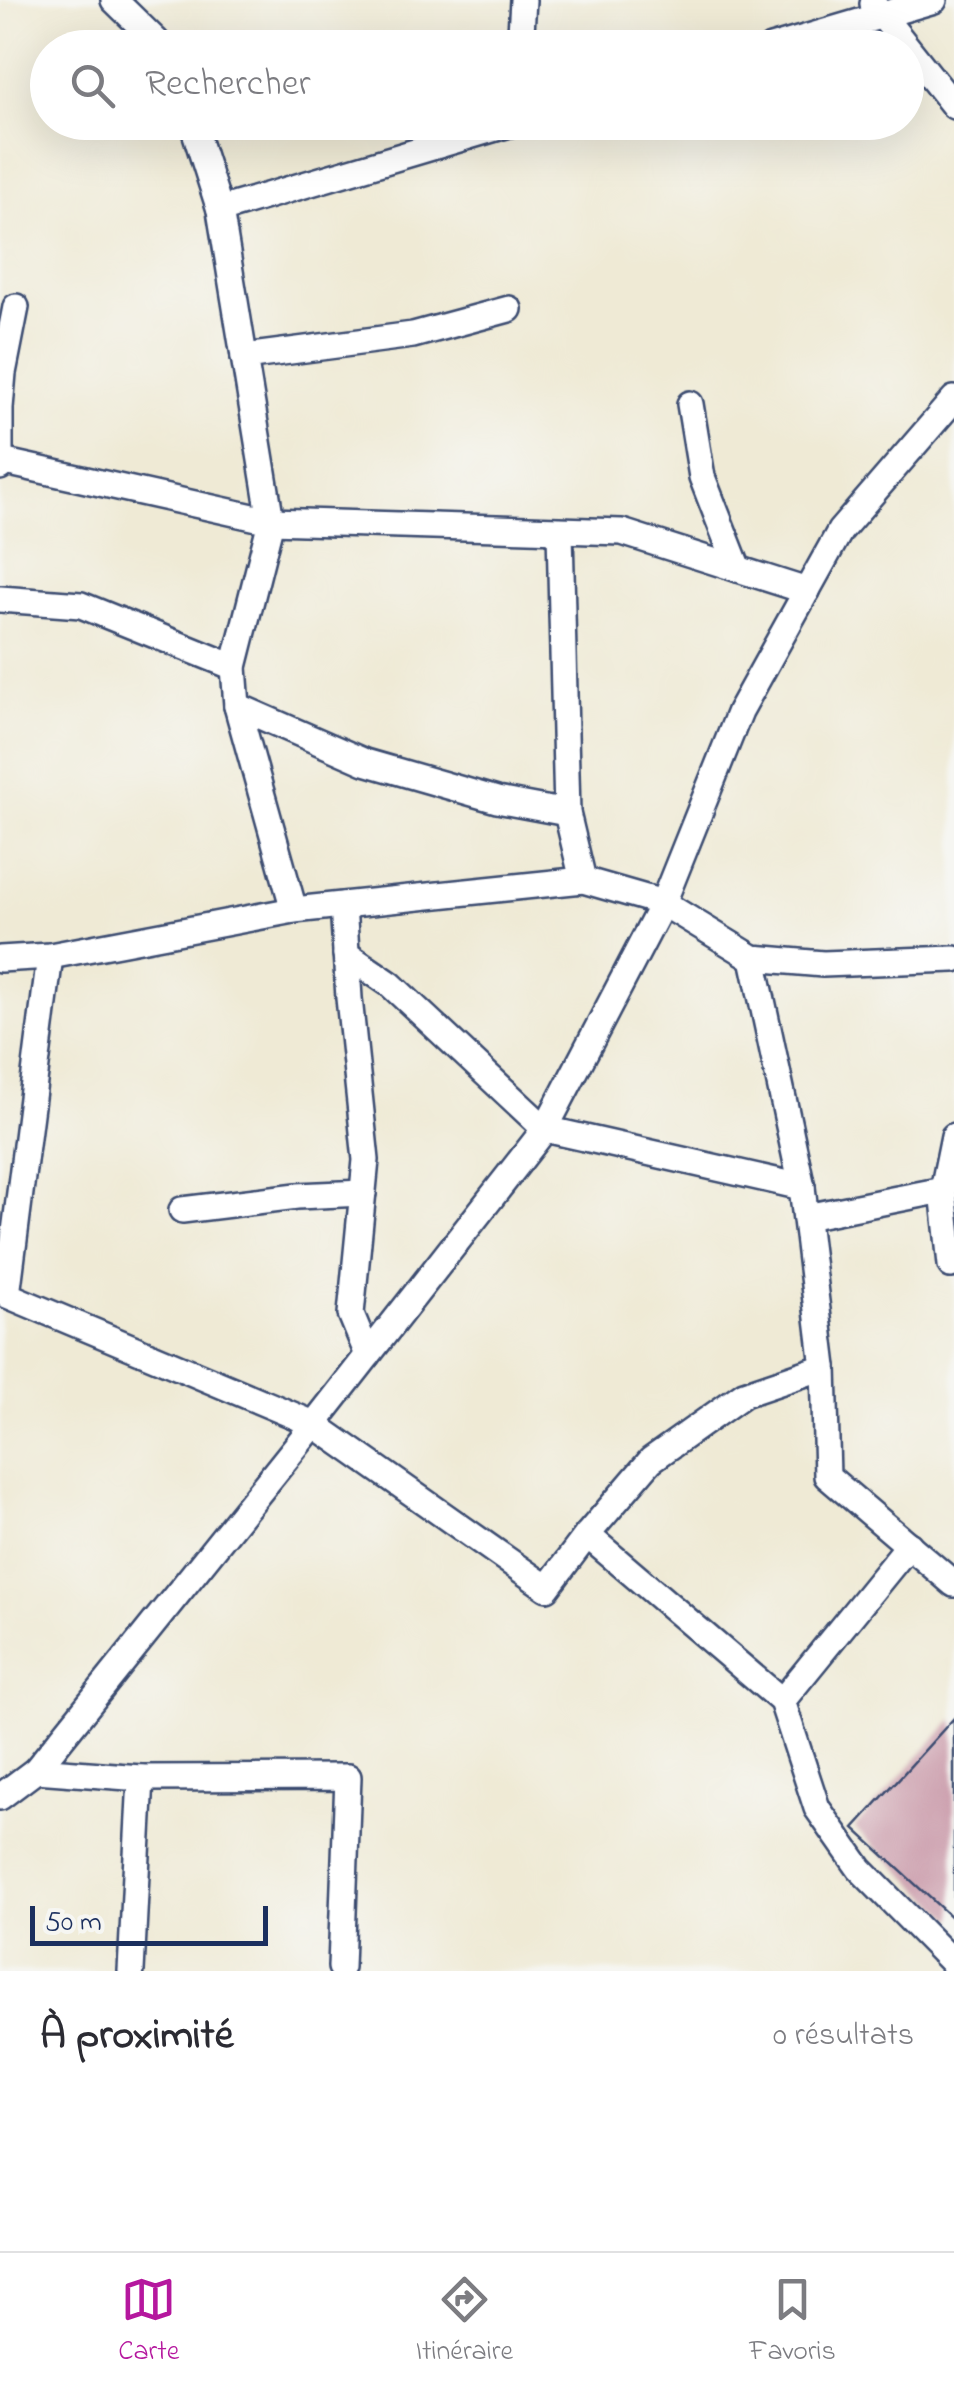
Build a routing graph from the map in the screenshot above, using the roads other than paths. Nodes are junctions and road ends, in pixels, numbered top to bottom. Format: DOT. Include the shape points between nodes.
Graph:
graph roads {
  1 [pos="523,0"];
  2 [pos="934,0"];
  3 [pos="128,5"];
  4 [pos="876,8"];
  5 [pos="147,30"];
  6 [pos="521,30"];
  7 [pos="818,30"];
  8 [pos="894,30"];
  9 [pos="924,68"];
  10 [pos="954,106"];
  11 [pos="198,140"];
  12 [pos="455,140"];
  13 [pos="220,210"];
  14 [pos="16,307"];
  15 [pos="509,309"];
  16 [pos="244,357"];
  17 [pos="954,399"];
  18 [pos="690,404"];
  19 [pos="1,464"];
  20 [pos="271,521"];
  21 [pos="560,532"];
  22 [pos="738,568"];
  23 [pos="807,591"];
  24 [pos="0,599"];
  25 [pos="234,666"];
  26 [pos="236,706"];
  27 [pos="567,813"];
  28 [pos="583,880"];
  29 [pos="663,903"];
  30 [pos="343,904"];
  31 [pos="294,910"];
  32 [pos="346,954"];
  33 [pos="50,956"];
  34 [pos="753,958"];
  35 [pos="0,959"];
  36 [pos="954,959"];
  37 [pos="546,1128"];
  38 [pos="954,1136"];
  39 [pos="802,1187"];
  40 [pos="943,1190"];
  41 [pos="363,1193"];
  42 [pos="182,1210"];
  43 [pos="806,1217"];
  44 [pos="951,1265"];
  45 [pos="368,1355"];
  46 [pos="824,1367"];
  47 [pos="314,1424"];
  48 [pos="587,1535"];
  49 [pos="910,1545"];
  50 [pos="954,1584"];
  51 [pos="782,1700"];
  52 [pos="36,1770"];
  53 [pos="141,1778"];
  54 [pos="0,1797"];
  55 [pos="954,1964"];
  56 [pos="341,1967"];
  57 [pos="131,1971"];
  1 -- 6 [label="street"];
  2 -- 4 [label="street"];
  3 -- 5 [label="street"];
  4 -- 7 [label="street"];
  4 -- 8 [label="street"];
  9 -- 10 [label="street"];
  11 -- 13 [label="street"];
  12 -- 13 [label="street"];
  13 -- 16 [label="street"];
  14 -- 19 [label="street" via="3,373"];
  15 -- 16 [label="street" via="412,336"];
  16 -- 20 [label="street"];
  17 -- 23 [label="street" via="840,531"];
  18 -- 22 [label="street" via="702,477"];
  19 -- 20 [label="street"];
  20 -- 21 [label="street"];
  20 -- 25 [label="street"];
  21 -- 22 [label="street" via="622,532"];
  21 -- 27 [label="street"];
  22 -- 23 [label="street"];
  23 -- 29 [label="street" via="740,711"];
  24 -- 25 [label="street" via="81,605"];
  25 -- 26 [label="street"];
  26 -- 27 [label="street" via="365,762"];
  26 -- 31 [label="street"];
  27 -- 28 [label="street"];
  28 -- 29 [label="street"];
  28 -- 30 [label="street"];
  29 -- 34 [label="street"];
  29 -- 37 [label="street"];
  30 -- 31 [label="street"];
  30 -- 32 [label="street"];
  31 -- 33 [label="street"];
  32 -- 37 [label="street" via="390,984"];
  32 -- 41 [label="street" via="366,1160"];
  33 -- 35 [label="street"];
  33 -- 47 [label="street" via="7,1295"];
  34 -- 36 [label="street" via="824,964"];
  34 -- 39 [label="street"];
  37 -- 39 [label="street"];
  37 -- 45 [label="street"];
  38 -- 40 [label="street"];
  39 -- 43 [label="street"];
  40 -- 43 [label="street"];
  40 -- 44 [label="street"];
  41 -- 42 [label="street"];
  41 -- 45 [label="street" via="351,1314"];
  43 -- 46 [label="street"];
  45 -- 47 [label="street"];
  46 -- 48 [label="street" via="744,1394 651,1460"];
  46 -- 49 [label="street" via="827,1476"];
  47 -- 48 [label="street" via="547,1588"];
  47 -- 52 [label="street"];
  48 -- 51 [label="street"];
  49 -- 50 [label="street"];
  49 -- 51 [label="street"];
  51 -- 55 [label="street" via="817,1808 860,1869"];
  52 -- 53 [label="street"];
  52 -- 54 [label="street"];
  53 -- 56 [label="street" via="348,1776"];
  53 -- 57 [label="street"];
}
